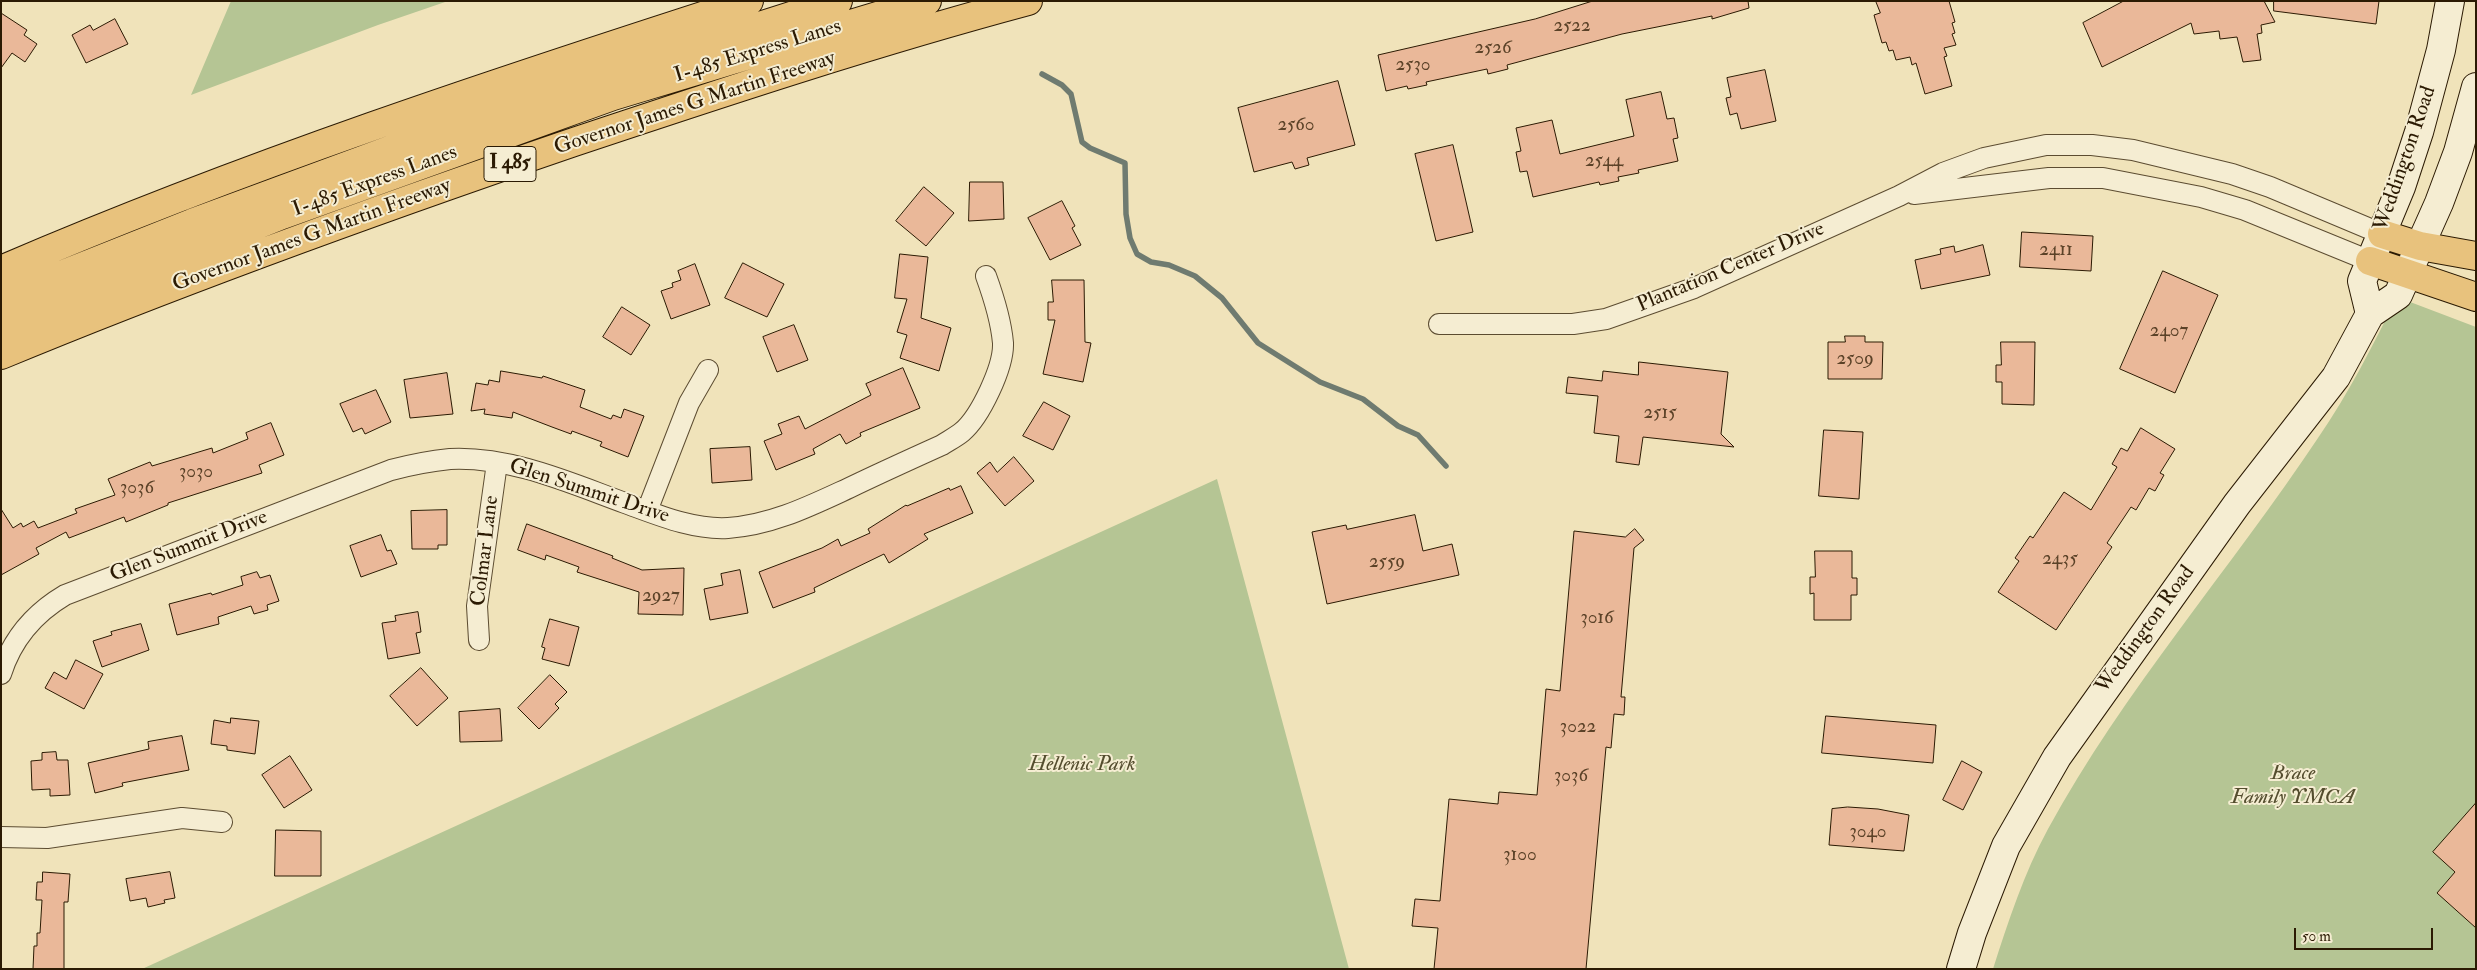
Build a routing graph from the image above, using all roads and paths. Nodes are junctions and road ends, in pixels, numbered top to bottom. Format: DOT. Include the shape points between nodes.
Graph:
graph roads {
  1 [pos="749,1"];
  2 [pos="838,1"];
  3 [pos="927,1"];
  4 [pos="1028,1"];
  5 [pos="2450,1"];
  6 [pos="2476,87"];
  7 [pos="1899,196"];
  8 [pos="2382,234"];
  9 [pos="2420,246"];
  10 [pos="2476,256"];
  11 [pos="2370,261"];
  12 [pos="1,270"];
  13 [pos="2407,274"];
  14 [pos="986,276"];
  15 [pos="2476,297"];
  16 [pos="1,299"];
  17 [pos="2370,314"];
  18 [pos="1439,324"];
  19 [pos="1,327"];
  20 [pos="1,356"];
  21 [pos="708,370"];
  22 [pos="497,463"];
  23 [pos="646,511"];
  24 [pos="479,640"];
  25 [pos="1,674"];
  26 [pos="222,822"];
  27 [pos="1,837"];
  28 [pos="1961,969"];
  1 -- 12 [label="highway" via="517,76 215,185"];
  2 -- 16 [label="highway, I-485 Express Lanes / I 485" via="512,105 192,223"];
  3 -- 19 [label="highway, I-485 Express Lanes / I 485" via="614,96 282,215"];
  4 -- 20 [label="highway, Governor James G Martin Freeway / I 485" via="725,92 414,196"];
  5 -- 8 [label="main road, Weddington Road" via="2441,50 2419,132"];
  6 -- 9 [label="main road, Weddington Road" via="2458,152"];
  7 -- 8 [label="street, Plantation Center Drive" via="1943,173 1984,158 2046,145 2092,145 2133,150 2232,174"];
  7 -- 11 [label="street, Plantation Center Drive" via="2049,178 2103,178 2201,197 2245,210"];
  7 -- 18 [label="street, Plantation Center Drive" via="1694,288 1606,319 1573,324"];
  8 -- 9 [label="highway"];
  8 -- 11 [label="main road, Weddington Road"];
  9 -- 10 [label="highway"];
  9 -- 13 [label="main road, Weddington Road"];
  11 -- 13 [label="highway"];
  11 -- 17 [label="main road, Weddington Road" via="2362,281"];
  13 -- 15 [label="highway"];
  13 -- 17 [label="main road, Weddington Road" via="2398,295"];
  14 -- 23 [label="street, Glen Summit Drive" via="997,307 1003,344 987,398 963,432 942,445 797,512 766,522 726,528 696,525"];
  17 -- 28 [label="main road, Weddington Road" via="2331,384 2237,504 2057,757 2006,846"];
  21 -- 23 [label="street" via="689,403"];
  22 -- 23 [label="street, Glen Summit Drive" via="545,474"];
  22 -- 24 [label="street, Colmar Lane" via="477,606"];
  22 -- 25 [label="street, Glen Summit Drive" via="451,459 391,470 65,595 31,620 15,640"];
  26 -- 27 [label="street" via="182,818 47,838"];
}
